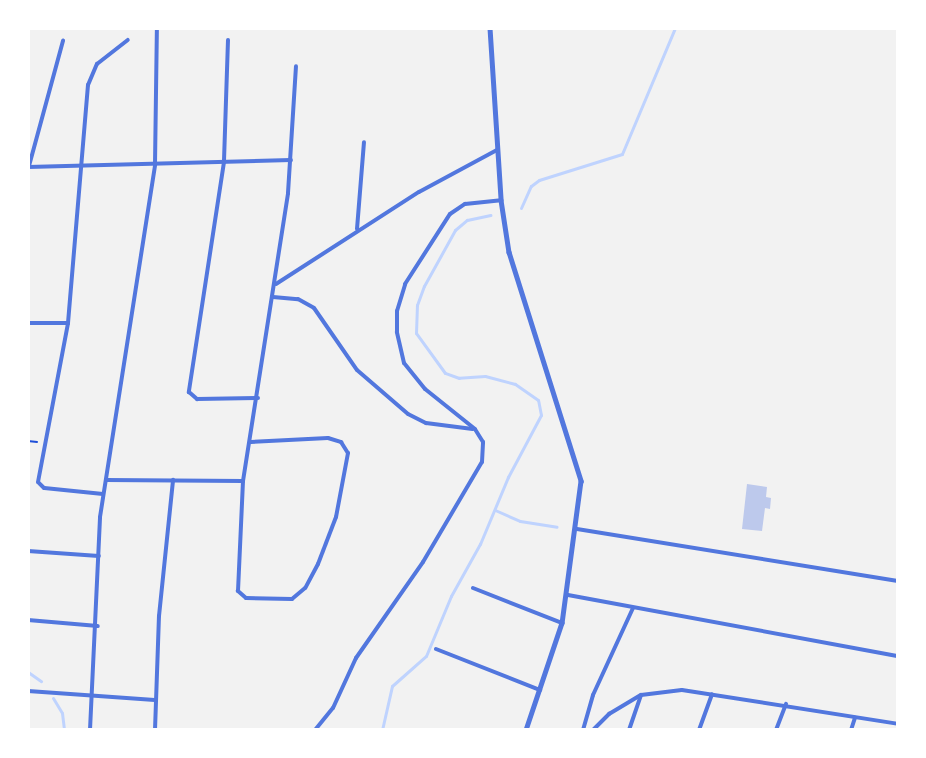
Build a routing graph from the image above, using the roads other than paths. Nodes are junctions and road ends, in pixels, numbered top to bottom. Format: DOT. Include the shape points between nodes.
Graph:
graph roads {
  1 [pos="157,28"];
  2 [pos="490,28"];
  3 [pos="128,40"];
  4 [pos="228,40"];
  5 [pos="63,41"];
  6 [pos="296,66"];
  7 [pos="364,142"];
  8 [pos="497,150"];
  9 [pos="291,160"];
  10 [pos="224,162"];
  11 [pos="83,163"];
  12 [pos="154,164"];
  13 [pos="29,166"];
  14 [pos="501,200"];
  15 [pos="357,230"];
  16 [pos="276,284"];
  17 [pos="273,297"];
  18 [pos="28,323"];
  19 [pos="68,323"];
  20 [pos="258,398"];
  21 [pos="475,429"];
  22 [pos="250,442"];
  23 [pos="106,480"];
  24 [pos="172,480"];
  25 [pos="243,481"];
  26 [pos="104,494"];
  27 [pos="577,529"];
  28 [pos="28,551"];
  29 [pos="99,555"];
  30 [pos="897,581"];
  31 [pos="473,588"];
  32 [pos="568,595"];
  33 [pos="633,608"];
  34 [pos="28,620"];
  35 [pos="562,623"];
  36 [pos="98,626"];
  37 [pos="436,649"];
  38 [pos="897,656"];
  39 [pos="540,690"];
  40 [pos="28,691"];
  41 [pos="92,694"];
  42 [pos="712,694"];
  43 [pos="641,695"];
  44 [pos="155,700"];
  45 [pos="786,704"];
  46 [pos="855,718"];
  47 [pos="897,724"];
  48 [pos="90,729"];
  49 [pos="155,729"];
  50 [pos="315,729"];
  51 [pos="526,729"];
  52 [pos="583,729"];
  53 [pos="593,729"];
  54 [pos="629,729"];
  55 [pos="699,729"];
  56 [pos="776,729"];
  57 [pos="851,729"];
  1 -- 12 [label="street"];
  2 -- 8 [label="street"];
  3 -- 11 [label="street" via="92,72"];
  4 -- 10 [label="street"];
  5 -- 13 [label="street"];
  6 -- 9 [label="street"];
  7 -- 15 [label="street"];
  8 -- 14 [label="street"];
  8 -- 15 [label="street"];
  9 -- 10 [label="street"];
  9 -- 16 [label="street"];
  10 -- 12 [label="street"];
  10 -- 20 [label="street" via="189,392 197,399"];
  11 -- 12 [label="street"];
  11 -- 13 [label="street"];
  11 -- 19 [label="street"];
  12 -- 23 [label="street"];
  14 -- 21 [label="street" via="465,204 450,214 405,284 397,311 404,363 426,389"];
  14 -- 27 [label="street" via="514,276 578,466 581,482"];
  15 -- 16 [label="street"];
  16 -- 17 [label="street"];
  17 -- 20 [label="street"];
  17 -- 21 [label="street" via="298,299 314,308 357,370 408,414 426,423"];
  18 -- 19 [label="street"];
  19 -- 26 [label="street" via="38,482 44,488"];
  20 -- 22 [label="street"];
  21 -- 50 [label="street" via="483,452 478,471 423,562 360,650 333,708"];
  22 -- 25 [label="street"];
  22 -- 25 [label="street" via="328,438 341,442 348,453 329,536 305,588 292,599 281,602 239,594"];
  23 -- 24 [label="street"];
  23 -- 26 [label="street"];
  24 -- 25 [label="street"];
  24 -- 44 [label="street"];
  26 -- 29 [label="street"];
  27 -- 30 [label="street"];
  27 -- 32 [label="street"];
  28 -- 29 [label="street"];
  29 -- 36 [label="street"];
  31 -- 35 [label="street"];
  32 -- 33 [label="street"];
  32 -- 35 [label="street"];
  33 -- 38 [label="street"];
  33 -- 52 [label="street" via="592,695"];
  34 -- 36 [label="street"];
  35 -- 39 [label="street"];
  36 -- 41 [label="street"];
  37 -- 39 [label="street"];
  39 -- 51 [label="street"];
  40 -- 41 [label="street"];
  41 -- 44 [label="street"];
  41 -- 48 [label="street"];
  42 -- 43 [label="street" via="682,690"];
  42 -- 45 [label="street"];
  42 -- 55 [label="street"];
  43 -- 53 [label="street"];
  43 -- 54 [label="street"];
  44 -- 49 [label="street"];
  45 -- 46 [label="street"];
  45 -- 56 [label="street"];
  46 -- 47 [label="street"];
  46 -- 57 [label="street"];
}
